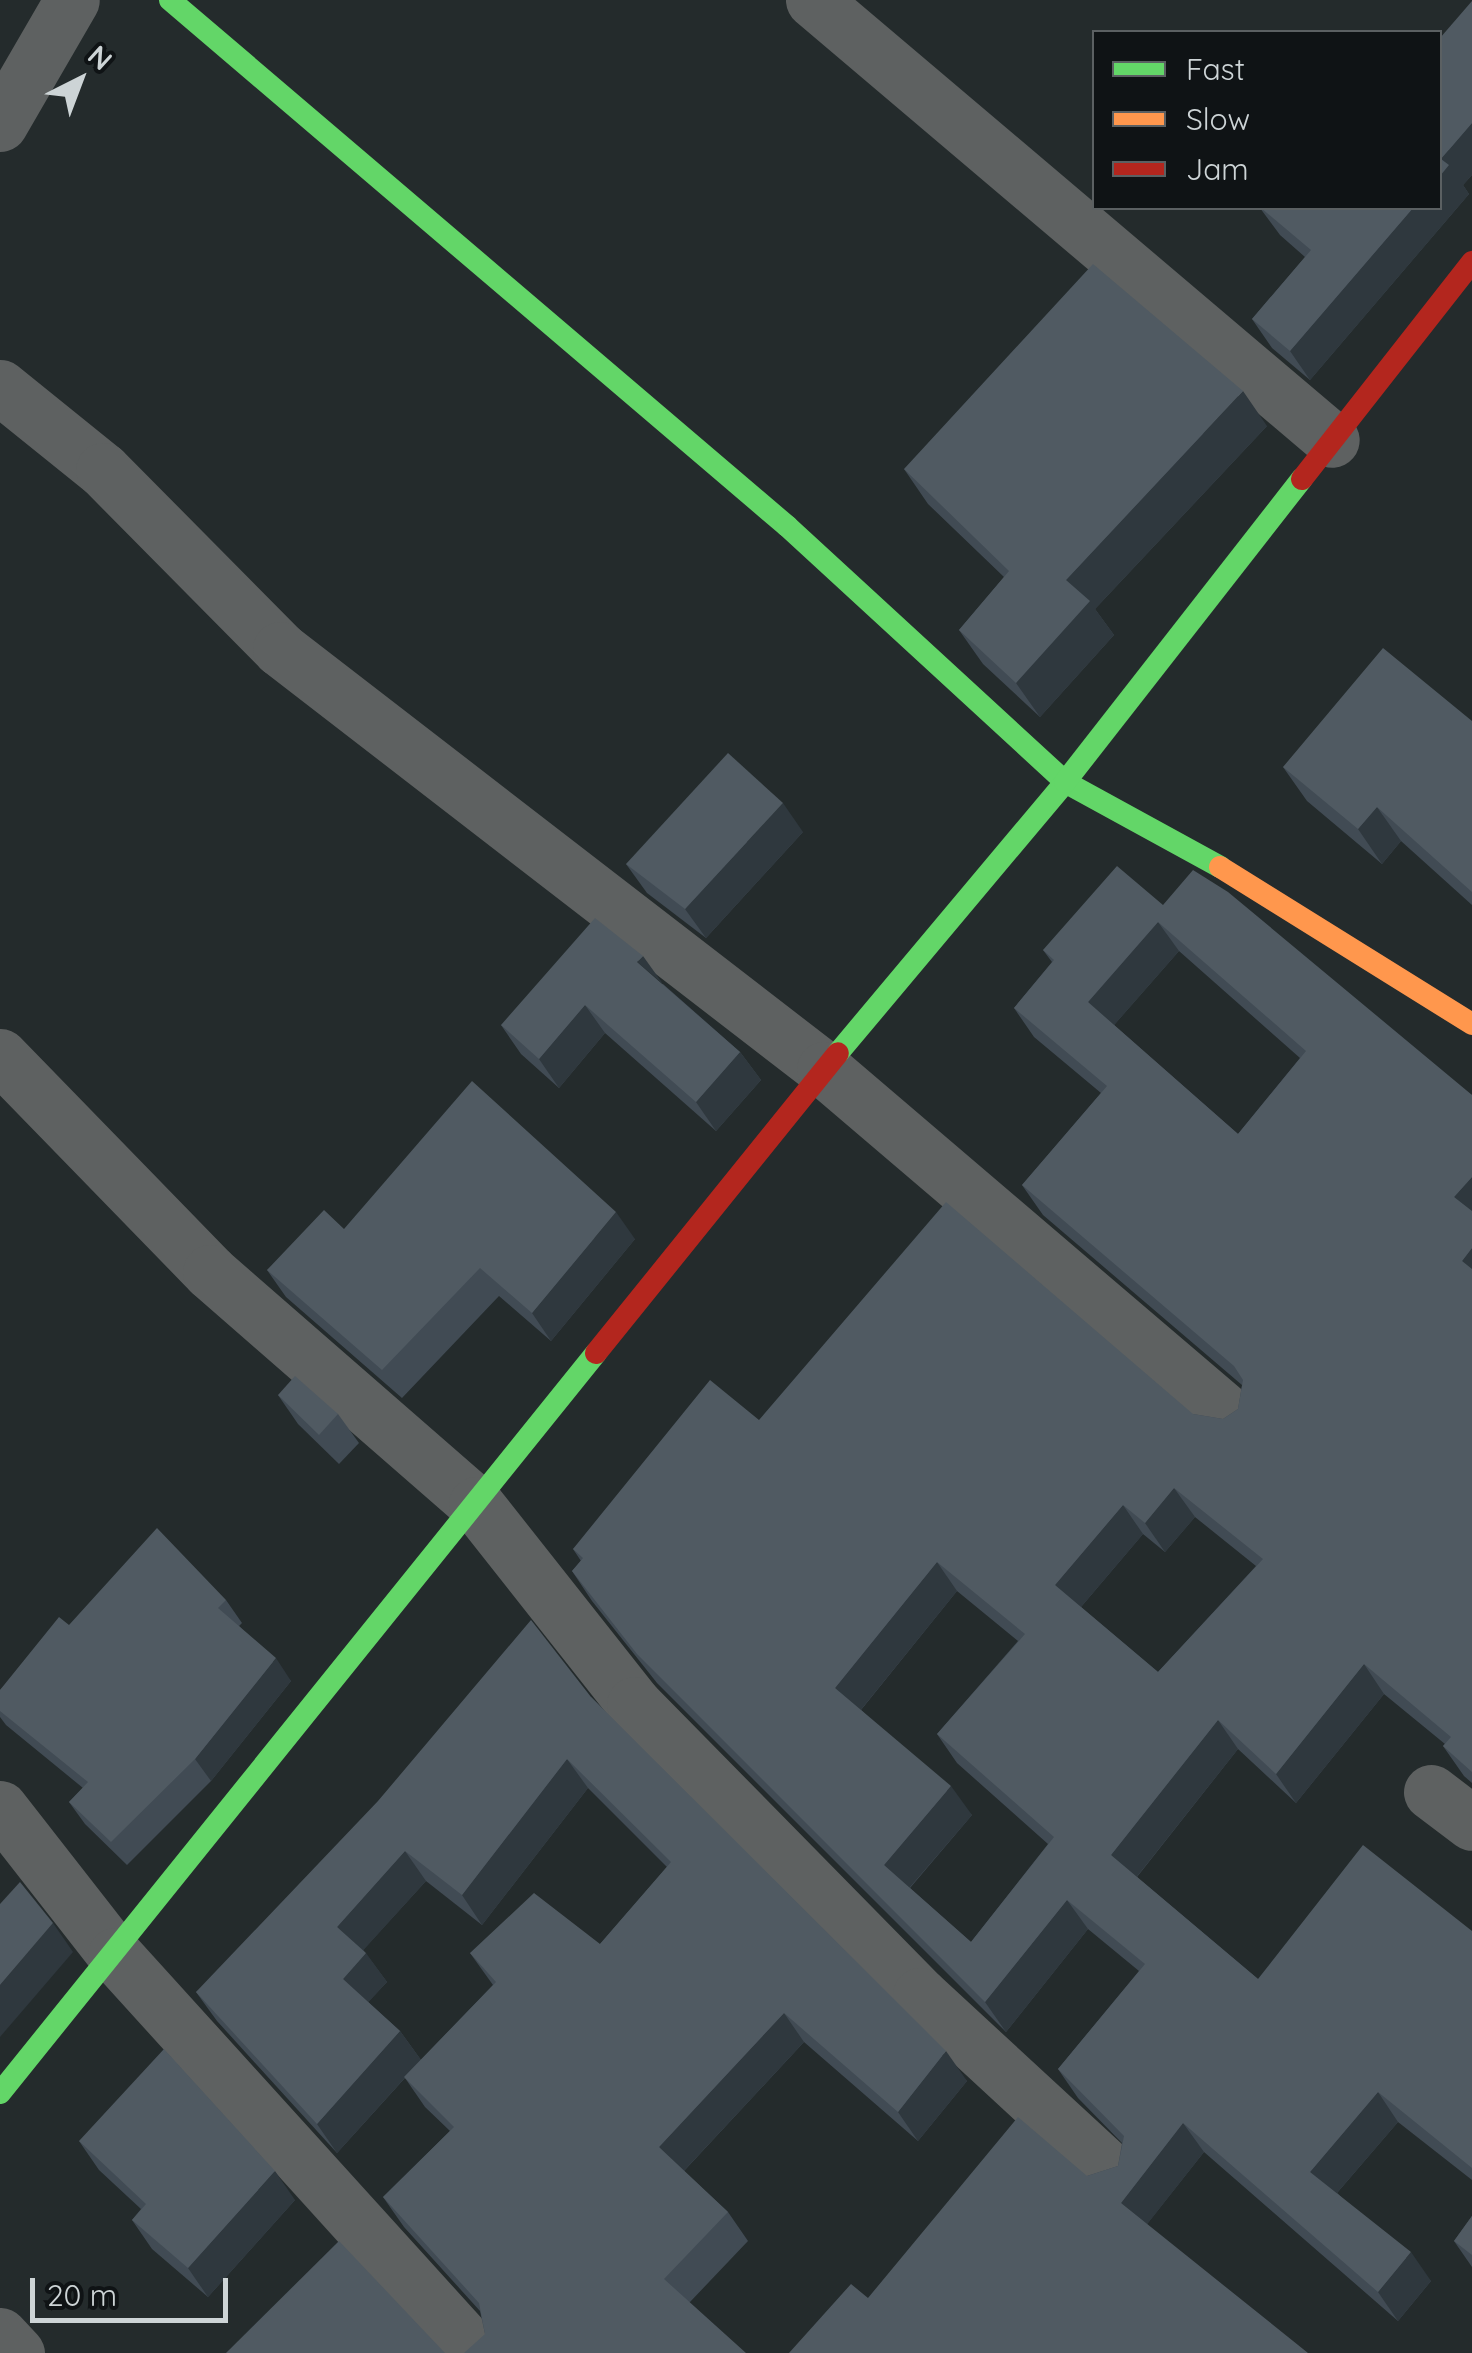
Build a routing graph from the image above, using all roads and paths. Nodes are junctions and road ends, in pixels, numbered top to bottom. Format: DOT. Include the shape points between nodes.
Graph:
graph roads {
  1 [pos="72,0"];
  2 [pos="170,0"];
  3 [pos="813,0"];
  4 [pos="0,124"];
  5 [pos="1472,262"];
  6 [pos="0,387"];
  7 [pos="1332,440"];
  8 [pos="1065,782"];
  9 [pos="1472,1024"];
  10 [pos="0,1056"];
  11 [pos="824,1070"];
  12 [pos="1234,1419"];
  13 [pos="476,1504"];
  14 [pos="0,1808"];
  15 [pos="116,1956"];
  16 [pos="0,2093"];
  17 [pos="1115,2175"];
  18 [pos="0,2335"];
  19 [pos="17,2353"];
  20 [pos="476,2353"];
  1 -- 4 [label="street"];
  2 -- 8 [label="main road" via="787,526"];
  3 -- 7 [label="street"];
  5 -- 7 [label="main road"];
  6 -- 11 [label="street" via="103,470 280,649"];
  7 -- 8 [label="main road"];
  8 -- 9 [label="main road" via="1174,838"];
  8 -- 11 [label="main road"];
  10 -- 13 [label="street" via="210,1272"];
  11 -- 12 [label="street"];
  11 -- 13 [label="main road"];
  13 -- 15 [label="main road"];
  13 -- 17 [label="street" via="634,1704 920,1995"];
  14 -- 15 [label="street"];
  15 -- 16 [label="main road"];
  15 -- 20 [label="street"];
  18 -- 19 [label="street"];
}
